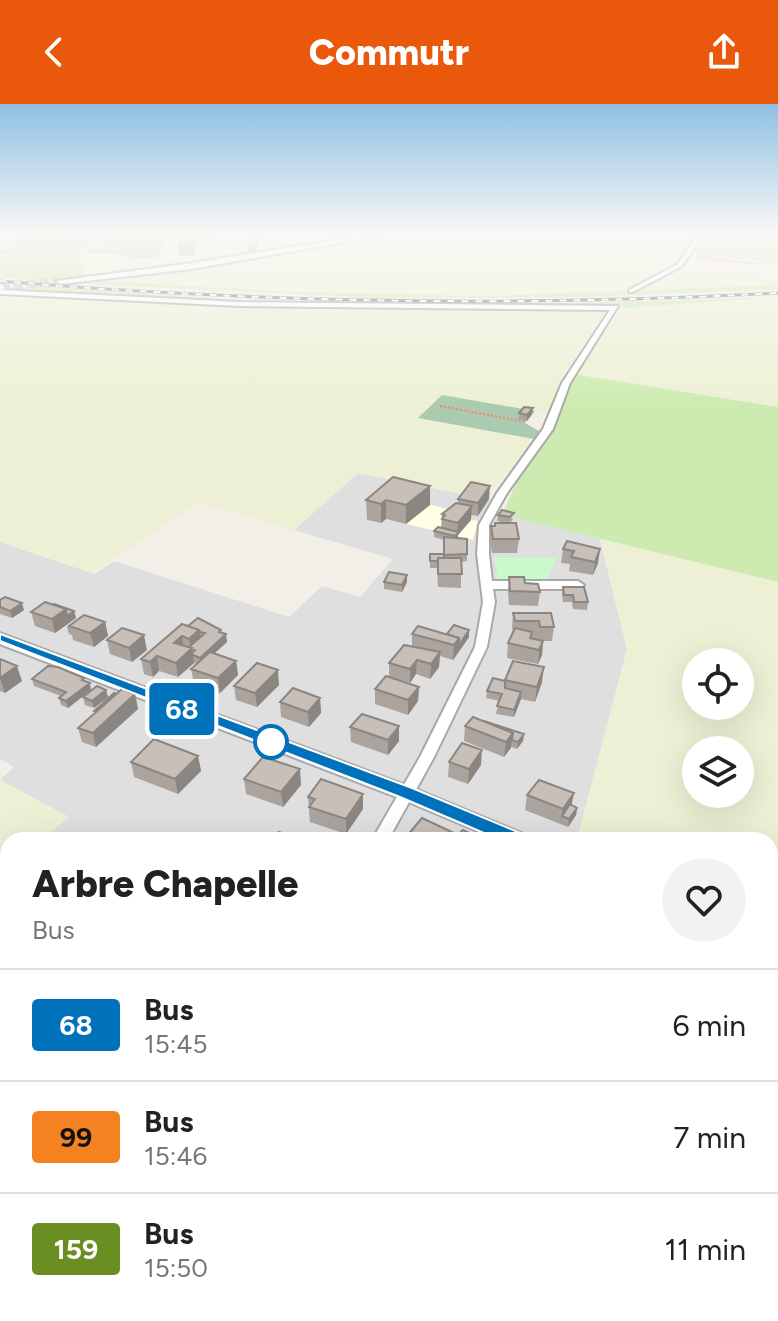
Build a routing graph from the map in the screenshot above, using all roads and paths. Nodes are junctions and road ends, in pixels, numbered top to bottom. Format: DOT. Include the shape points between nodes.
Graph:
graph roads {
  1 [pos="45,292"];
  2 [pos="440,406"];
  3 [pos="526,422"];
  4 [pos="487,585"];
  5 [pos="578,585"];
  6 [pos="0,638"];
  7 [pos="406,793"];
  8 [pos="384,832"];
  9 [pos="500,832"];
  1 -- 4 [label="street" via="239,304 613,307 566,383 548,429 484,525"];
  2 -- 3 [label="path"];
  4 -- 5 [label="street"];
  4 -- 7 [label="street" via="481,647"];
  6 -- 7 [label="street"];
  7 -- 8 [label="street"];
  7 -- 9 [label="street"];
}
